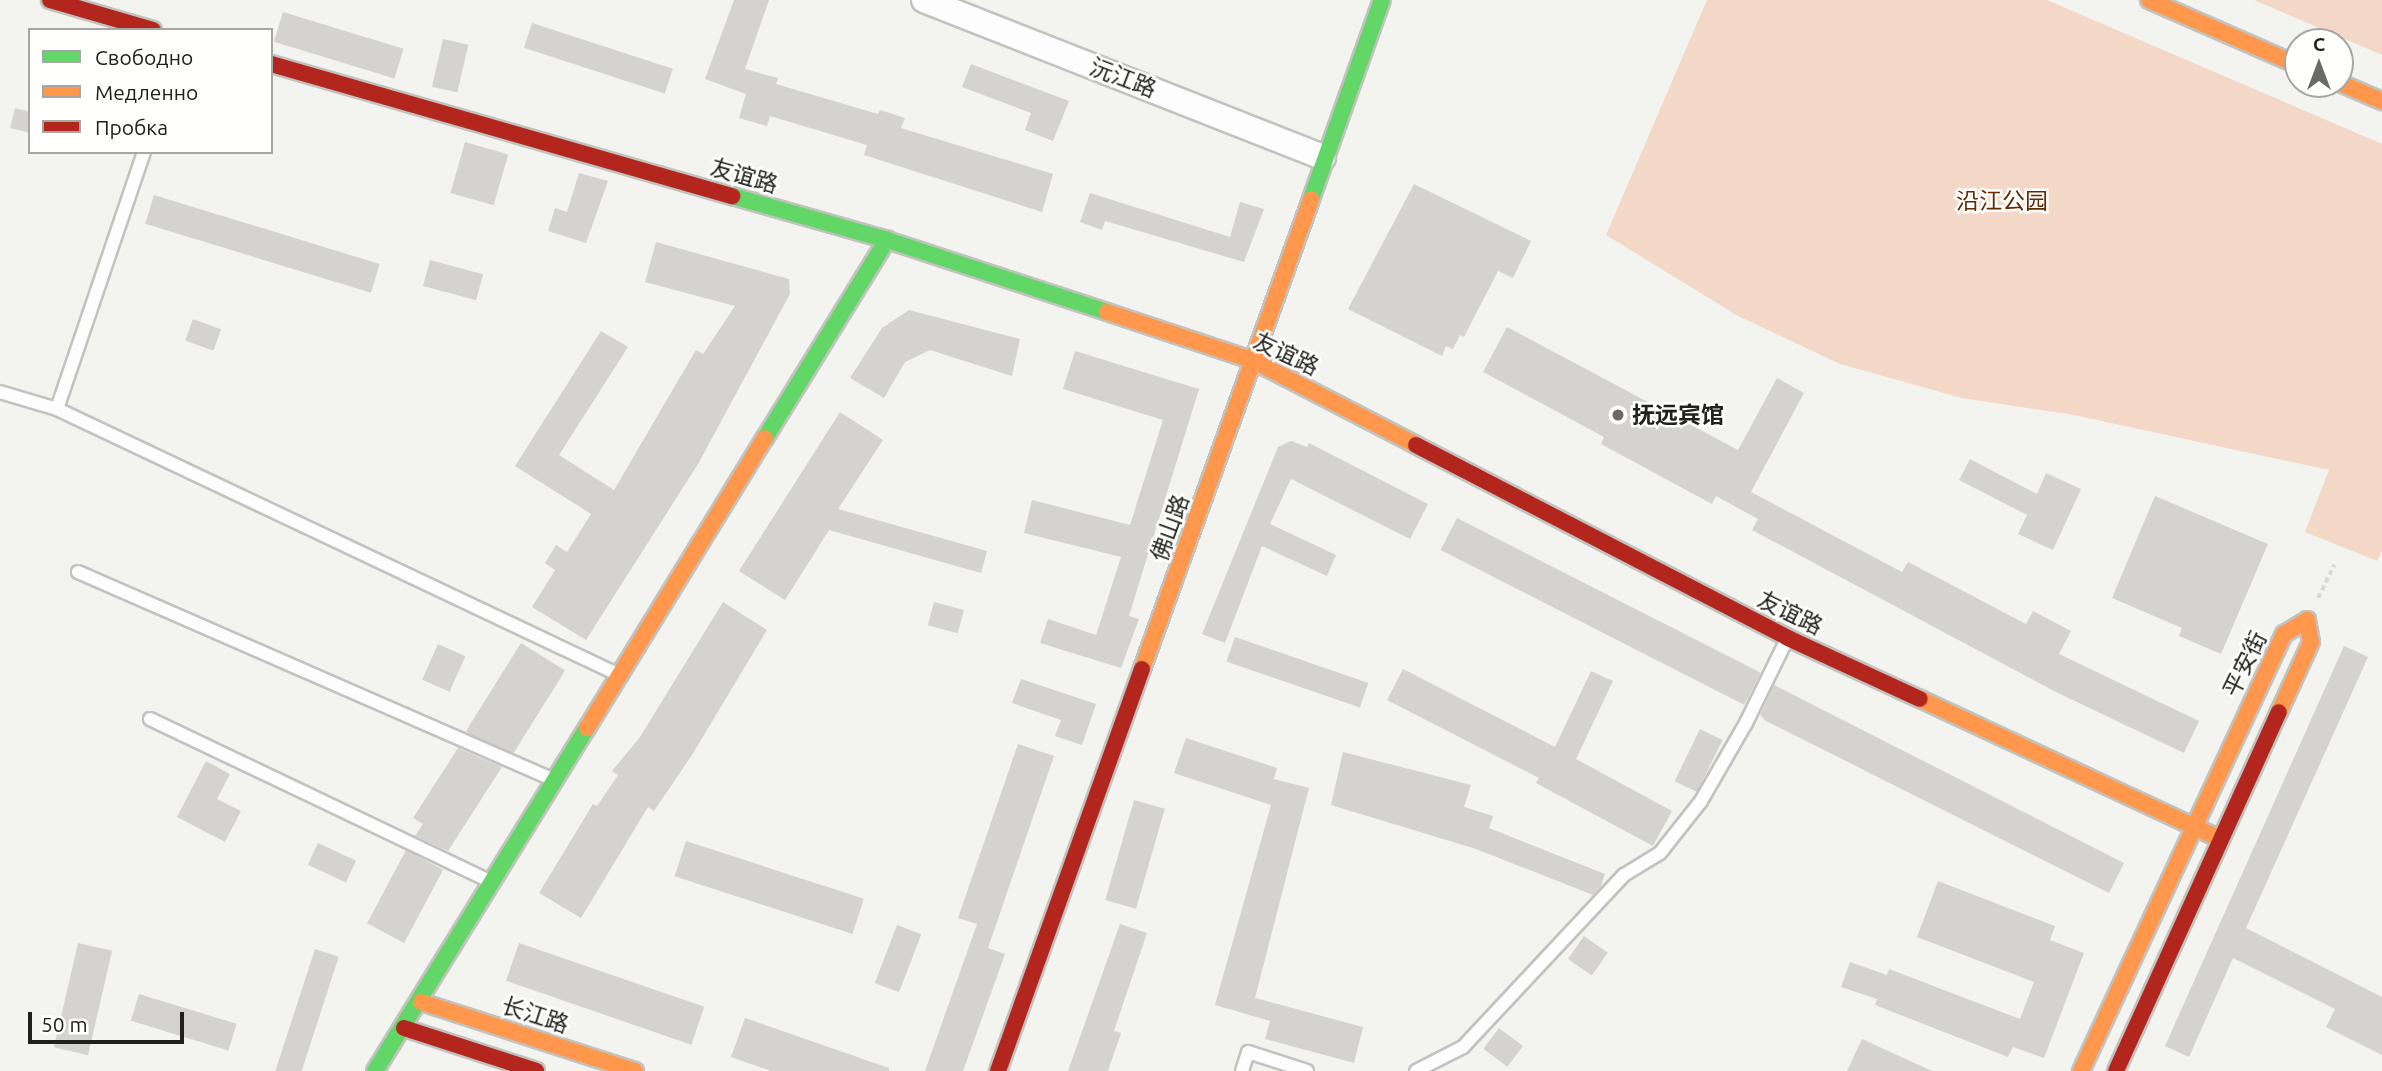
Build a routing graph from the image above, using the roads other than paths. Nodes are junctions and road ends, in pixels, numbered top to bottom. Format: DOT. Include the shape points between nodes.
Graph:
graph roads {
  1 [pos="50,0"];
  2 [pos="924,0"];
  3 [pos="1382,0"];
  4 [pos="2149,0"];
  5 [pos="146,28"];
  6 [pos="2284,59"];
  7 [pos="273,65"];
  8 [pos="2354,89"];
  9 [pos="2382,101"];
  10 [pos="143,154"];
  11 [pos="1323,157"];
  12 [pos="887,240"];
  13 [pos="1254,361"];
  14 [pos="0,392"];
  15 [pos="57,409"];
  16 [pos="78,572"];
  17 [pos="1788,638"];
  18 [pos="617,674"];
  19 [pos="149,719"];
  20 [pos="554,780"];
  21 [pos="2193,825"];
  22 [pos="2220,839"];
  23 [pos="491,881"];
  24 [pos="421,1002"];
  25 [pos="404,1028"];
  26 [pos="375,1071"];
  27 [pos="536,1071"];
  28 [pos="635,1071"];
  29 [pos="998,1071"];
  30 [pos="1242,1071"];
  31 [pos="1307,1071"];
  32 [pos="1416,1071"];
  33 [pos="2081,1071"];
  34 [pos="2116,1071"];
  1 -- 5 [label="street"];
  2 -- 11 [label="street, 沅江路"];
  3 -- 11 [label="street, 佛山路"];
  4 -- 6 [label="street"];
  7 -- 12 [label="street, 友谊路"];
  8 -- 9 [label="street"];
  10 -- 15 [label="lane"];
  11 -- 13 [label="street, 佛山路"];
  12 -- 13 [label="street, 友谊路"];
  12 -- 18 [label="street"];
  13 -- 17 [label="street, 友谊路"];
  13 -- 29 [label="street, 佛山路"];
  14 -- 15 [label="lane"];
  15 -- 18 [label="lane"];
  16 -- 20 [label="lane"];
  17 -- 21 [label="street, 友谊路"];
  17 -- 32 [label="lane" via="1701,801 1660,853 1624,875 1463,1046"];
  18 -- 20 [label="street"];
  19 -- 23 [label="lane"];
  20 -- 23 [label="street"];
  21 -- 22 [label="street, 友谊路"];
  21 -- 22 [label="street, 平安街" via="2284,634 2307,620 2311,642"];
  21 -- 33 [label="street, 平安街"];
  22 -- 34 [label="street"];
  23 -- 24 [label="street"];
  24 -- 25 [label="street"];
  24 -- 28 [label="street, 长江路"];
  25 -- 26 [label="street"];
  25 -- 27 [label="street"];
  30 -- 31 [label="lane" via="1248,1052"];
}
